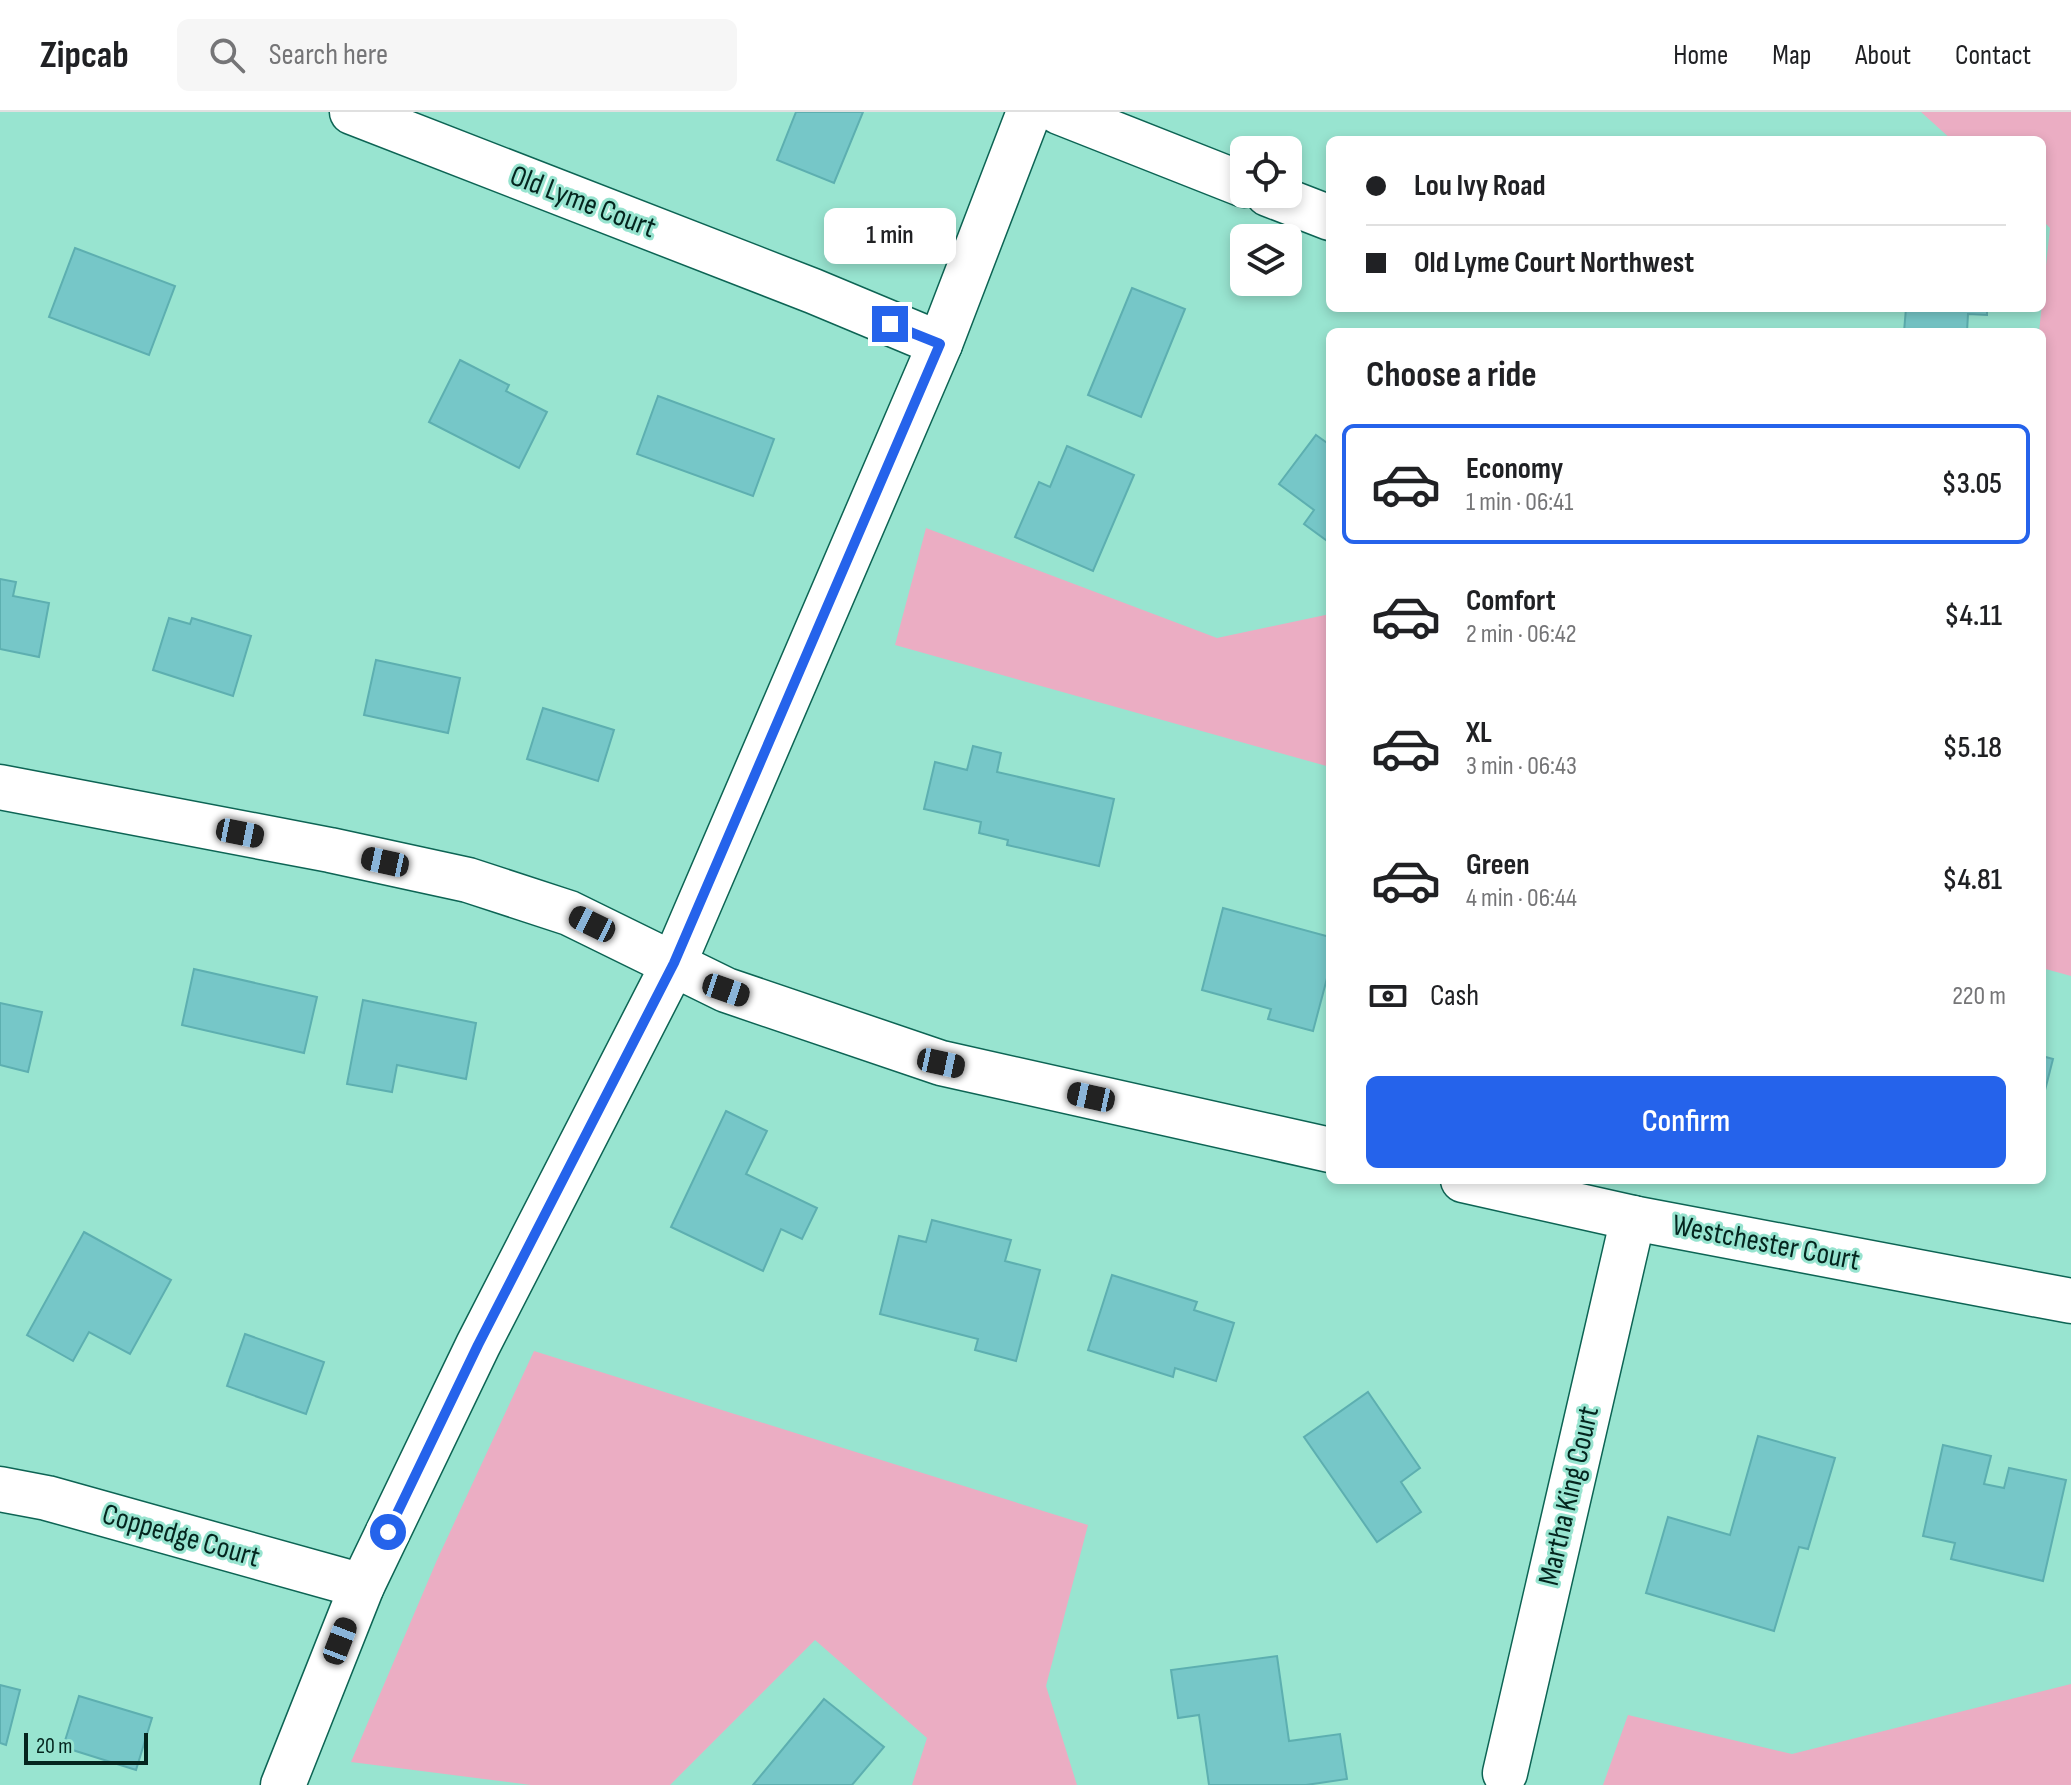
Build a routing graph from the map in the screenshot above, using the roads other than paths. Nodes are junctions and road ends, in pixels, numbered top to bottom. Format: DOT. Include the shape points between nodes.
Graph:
graph roads {
  1 [pos="352,112"];
  2 [pos="1029,112"];
  3 [pos="1059,112"];
  4 [pos="1230,179"];
  5 [pos="1302,207"];
  6 [pos="1326,216"];
  7 [pos="940,344"];
  8 [pos="0,787"];
  9 [pos="674,963"];
  10 [pos="1326,1149"];
  11 [pos="1481,1184"];
  12 [pos="1633,1218"];
  13 [pos="2071,1301"];
  14 [pos="0,1489"];
  15 [pos="362,1586"];
  16 [pos="1505,1773"];
  17 [pos="283,1785"];
  1 -- 7 [label="street, Old Lyme Court"];
  2 -- 7 [label="street"];
  3 -- 4 [label="street"];
  5 -- 6 [label="street"];
  7 -- 9 [label="street"];
  8 -- 9 [label="street" via="468,880 569,913"];
  9 -- 10 [label="street" via="726,990 941,1063"];
  9 -- 15 [label="street" via="478,1345"];
  11 -- 12 [label="street, Westchester Court"];
  12 -- 13 [label="street, Westchester Court"];
  12 -- 16 [label="street, Martha King Court"];
  14 -- 15 [label="street, Coppedge Court"];
  15 -- 17 [label="street"];
}
